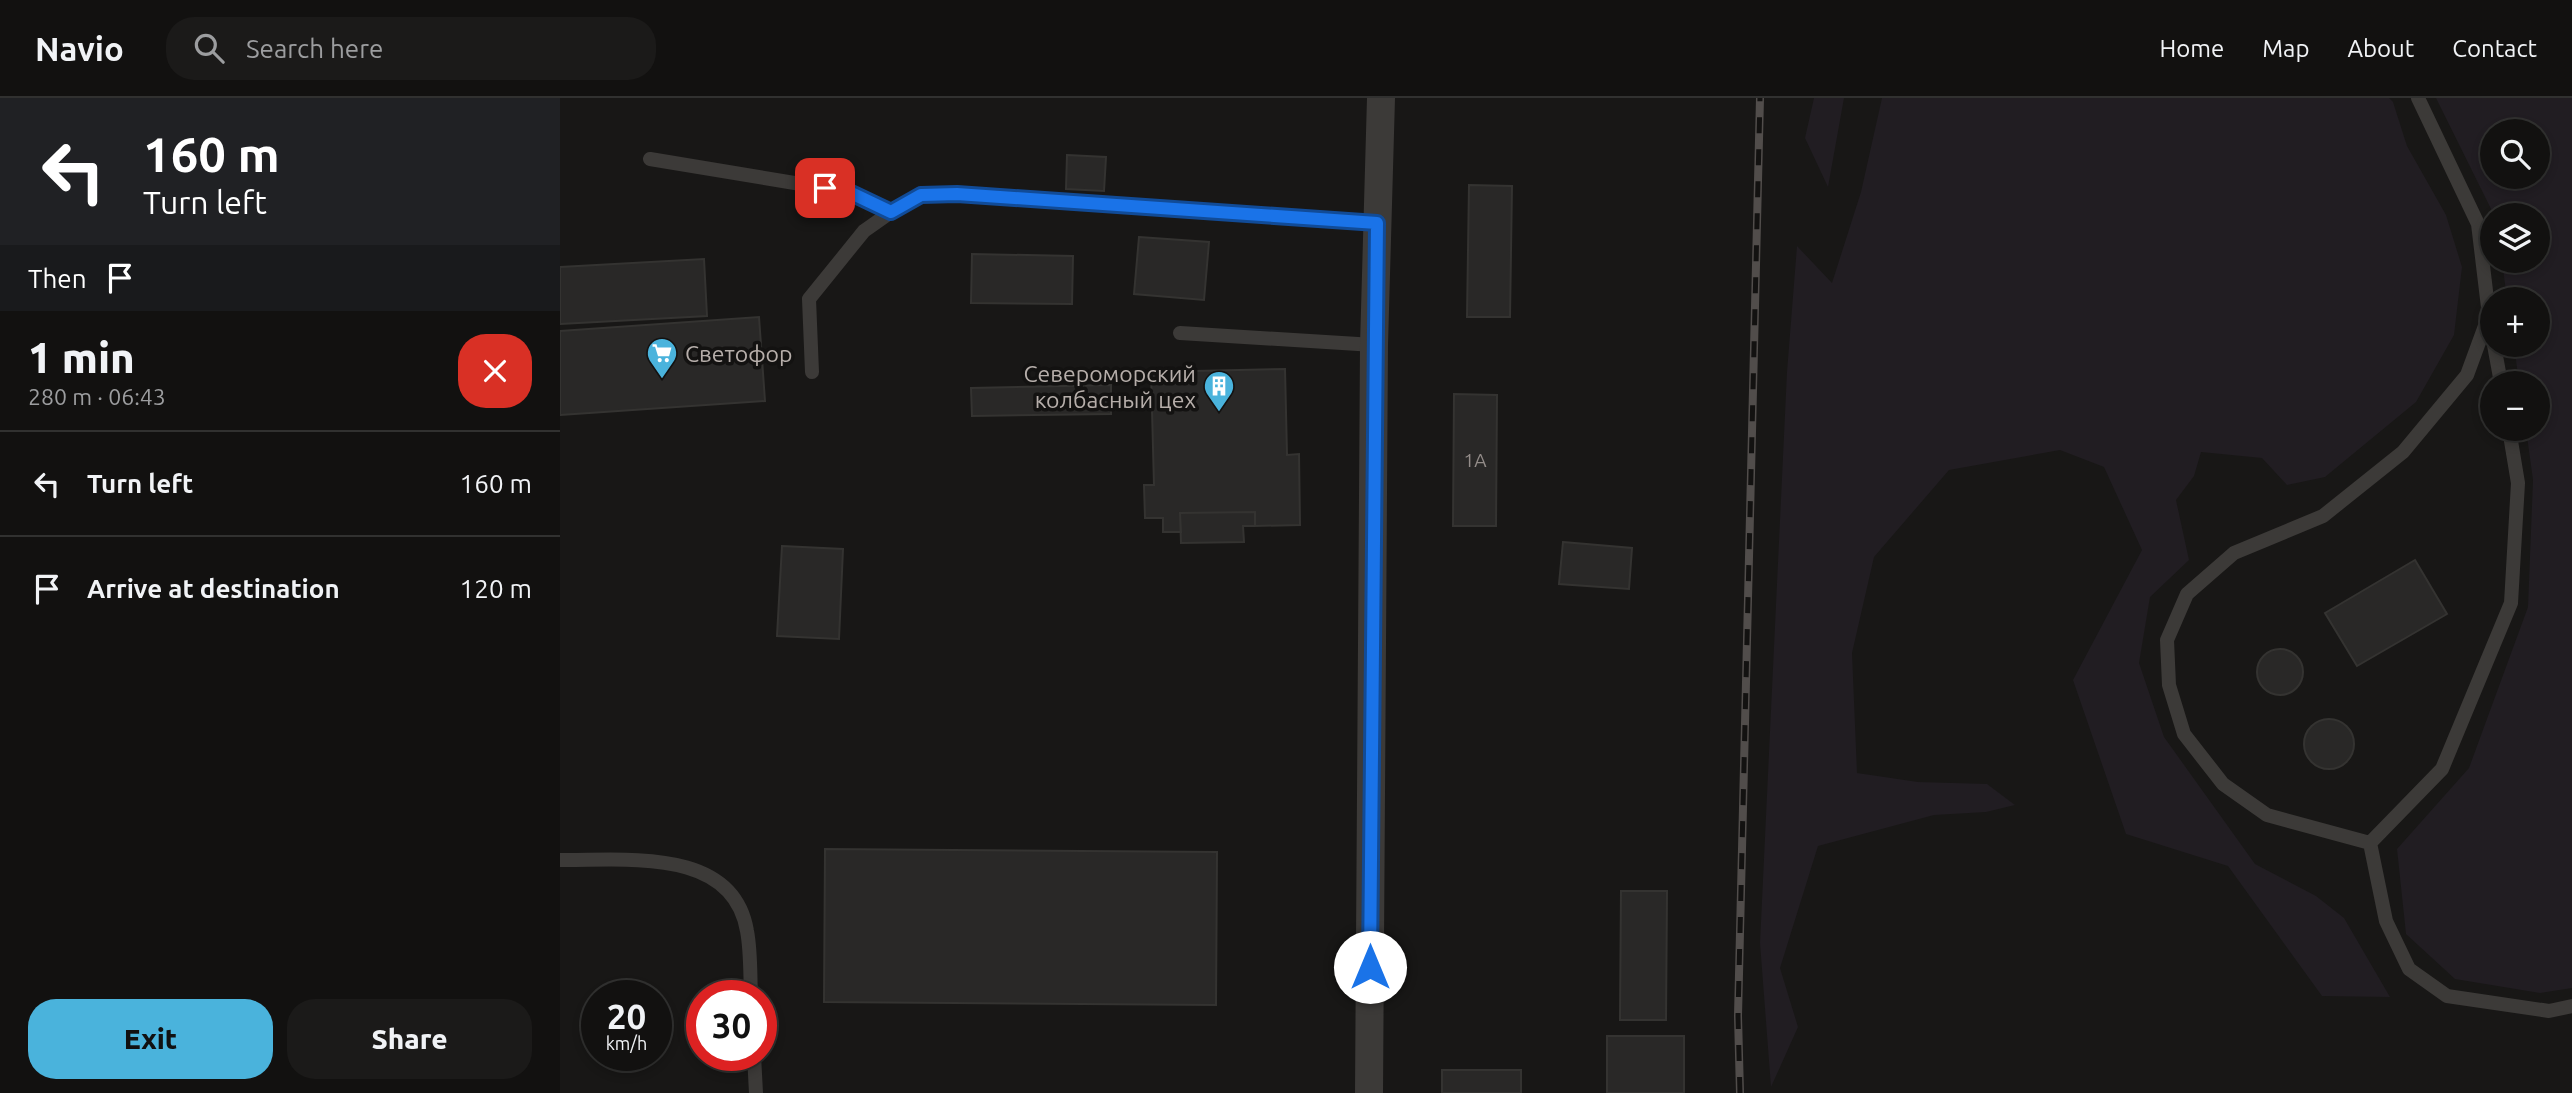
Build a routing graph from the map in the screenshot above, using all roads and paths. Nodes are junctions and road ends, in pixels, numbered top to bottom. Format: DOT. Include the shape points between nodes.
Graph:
graph roads {
  1 [pos="1381,98"];
  2 [pos="2418,98"];
  3 [pos="650,159"];
  4 [pos="891,212"];
  5 [pos="1377,223"];
  6 [pos="2486,287"];
  7 [pos="1180,332"];
  8 [pos="2480,340"];
  9 [pos="1374,345"];
  10 [pos="812,372"];
  11 [pos="2511,441"];
  12 [pos="2370,842"];
  13 [pos="560,860"];
  14 [pos="750,980"];
  15 [pos="2572,1006"];
  16 [pos="755,1071"];
  17 [pos="756,1093"];
  18 [pos="1369,1093"];
  1 -- 5 [label="street"];
  2 -- 6 [label="lane" via="2478,224"];
  3 -- 4 [label="lane" via="849,192"];
  4 -- 5 [label="lane" via="921,195 957,194"];
  4 -- 10 [label="lane" via="864,231 809,299"];
  5 -- 9 [label="street"];
  7 -- 9 [label="lane"];
  8 -- 12 [label="lane" via="2467,375 2403,452 2323,516 2234,553 2187,594 2167,640 2169,685 2184,734 2223,784 2267,815"];
  9 -- 18 [label="street"];
  11 -- 12 [label="lane" via="2518,483 2511,603 2442,769"];
  12 -- 15 [label="lane" via="2386,921 2409,969 2447,996 2549,1011"];
  13 -- 14 [label="lane" via="665,861 700,871 731,892 747,929"];
  16 -- 17 [label="lane"];
}
